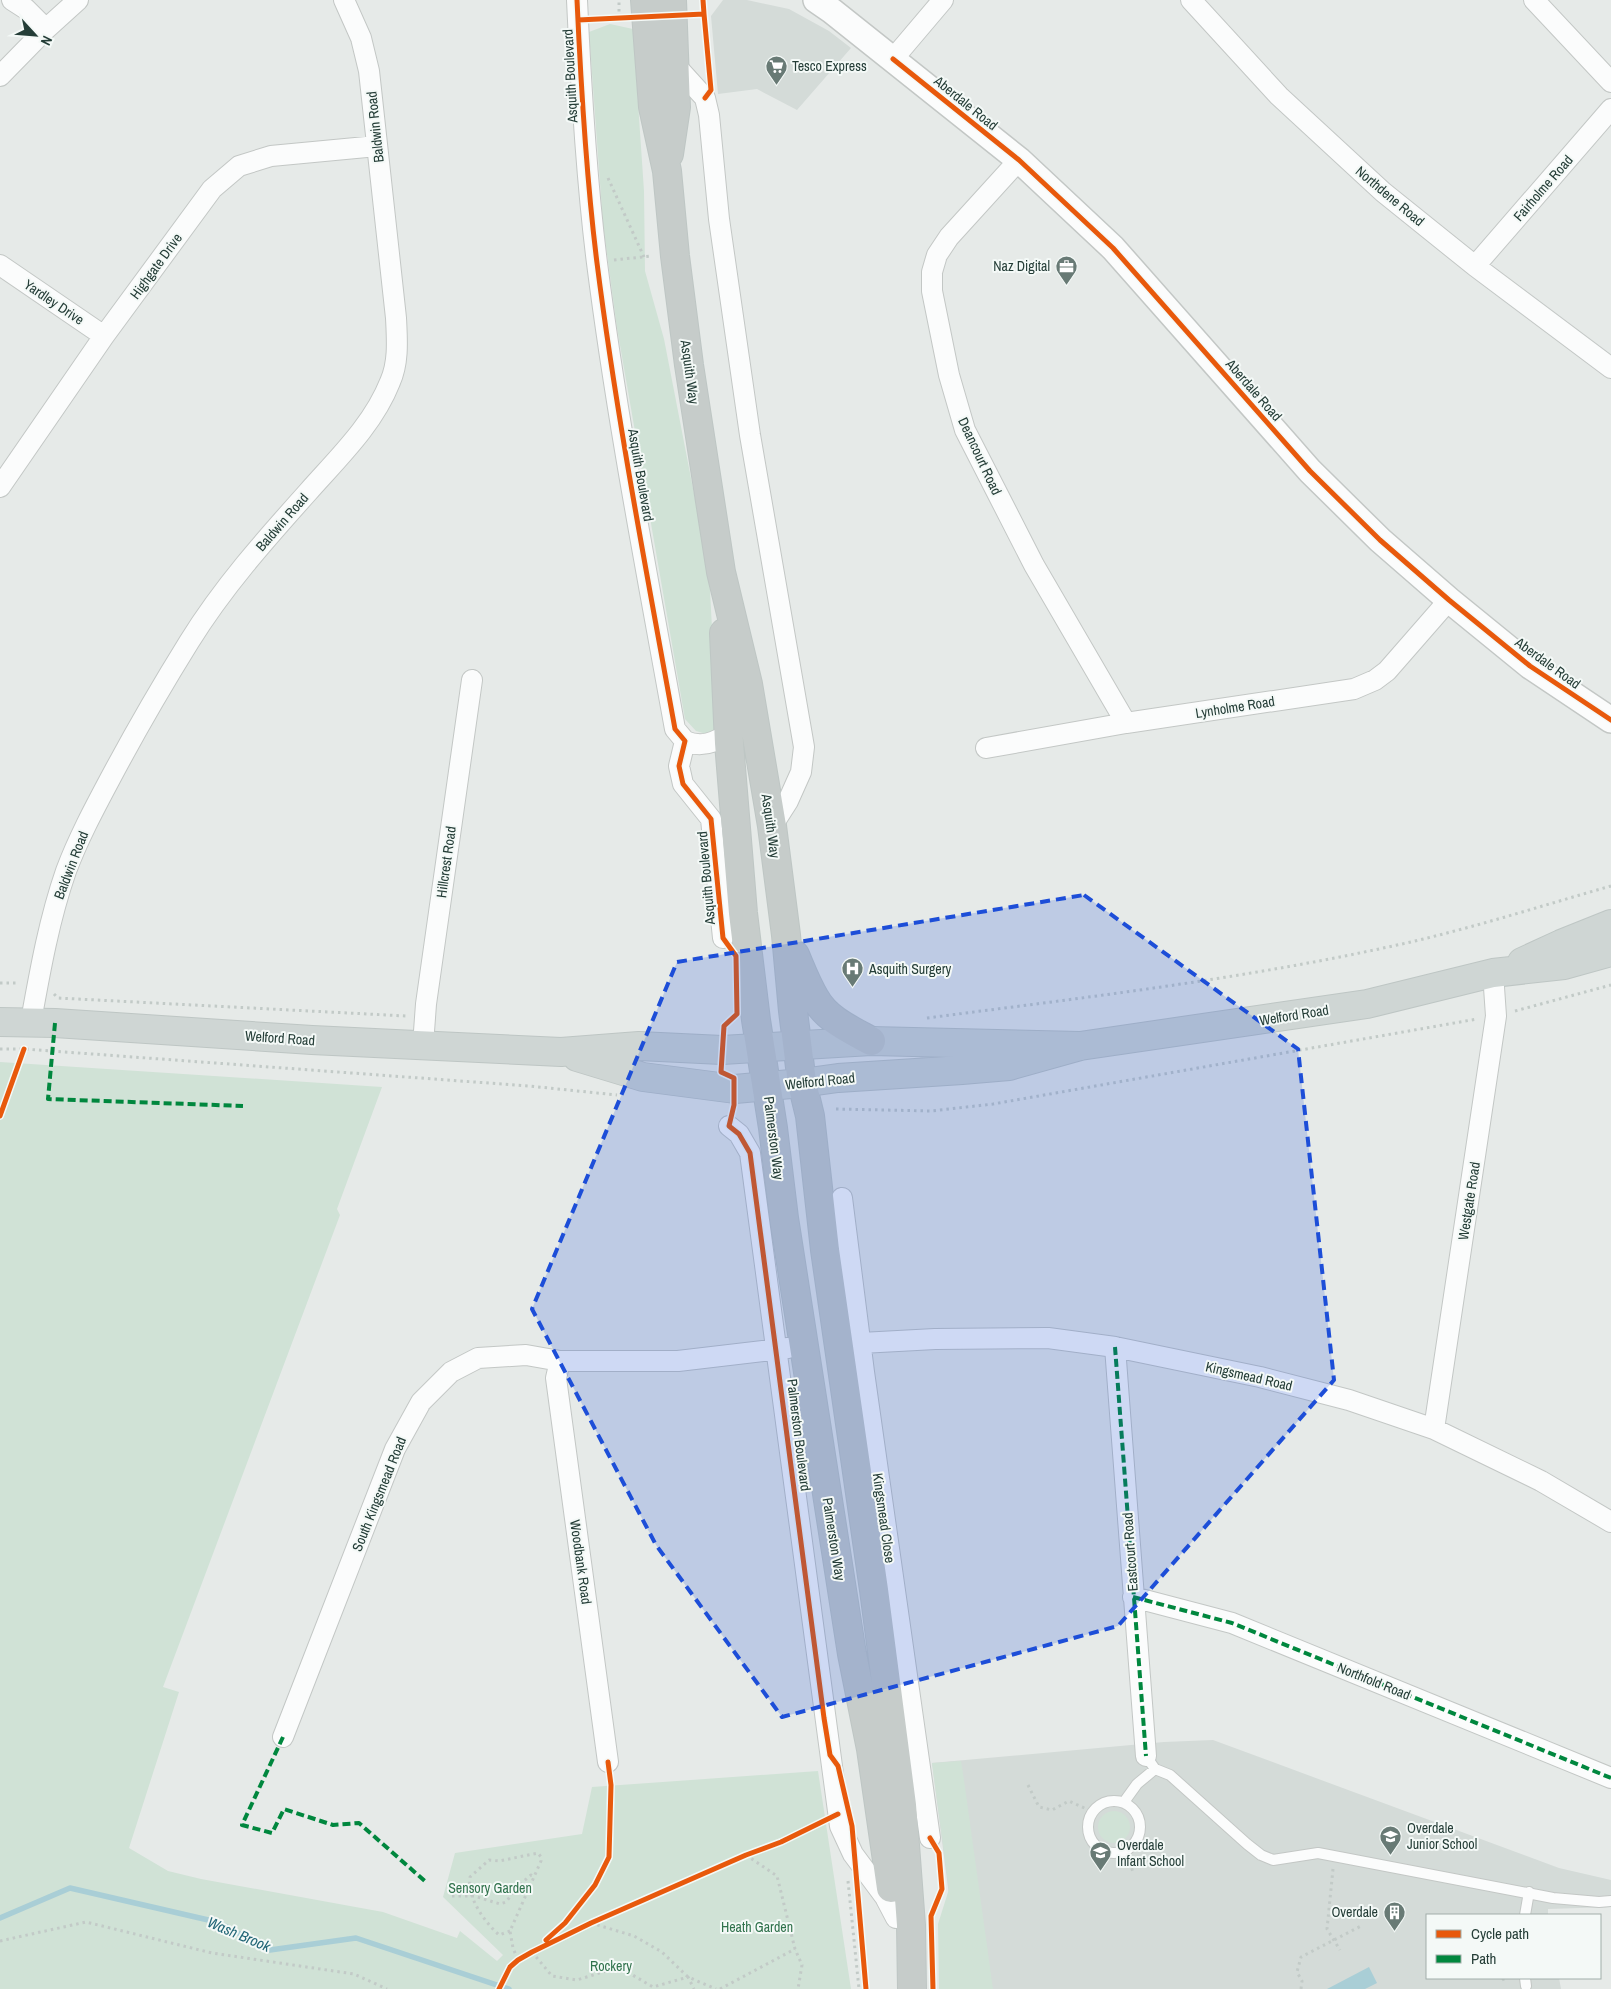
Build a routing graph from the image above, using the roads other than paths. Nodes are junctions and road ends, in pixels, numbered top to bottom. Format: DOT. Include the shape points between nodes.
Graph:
graph roads {
  1 [pos="12,0"];
  2 [pos="78,0"];
  3 [pos="344,0"];
  4 [pos="577,0"];
  5 [pos="645,0"];
  6 [pos="672,0"];
  7 [pos="816,0"];
  8 [pos="943,0"];
  9 [pos="1191,0"];
  10 [pos="1534,0"];
  11 [pos="46,29"];
  12 [pos="893,59"];
  13 [pos="675,65"];
  14 [pos="0,76"];
  15 [pos="1611,82"];
  16 [pos="1611,109"];
  17 [pos="377,146"];
  18 [pos="1019,160"];
  19 [pos="667,171"];
  20 [pos="2,266"];
  21 [pos="1475,266"];
  22 [pos="104,336"];
  23 [pos="1611,368"];
  24 [pos="0,487"];
  25 [pos="721,572"];
  26 [pos="1449,600"];
  27 [pos="472,680"];
  28 [pos="1611,720"];
  29 [pos="1126,723"];
  30 [pos="728,733"];
  31 [pos="685,741"];
  32 [pos="986,748"];
  33 [pos="772,826"];
  34 [pos="1611,924"];
  35 [pos="786,935"];
  36 [pos="723,938"];
  37 [pos="1611,952"];
  38 [pos="1499,972"];
  39 [pos="31,1021"];
  40 [pos="0,1022"];
  41 [pos="871,1041"];
  42 [pos="423,1045"];
  43 [pos="798,1045"];
  44 [pos="1080,1046"];
  45 [pos="761,1048"];
  46 [pos="561,1052"];
  47 [pos="802,1084"];
  48 [pos="767,1087"];
  49 [pos="729,1126"];
  50 [pos="842,1198"];
  51 [pos="825,1250"];
  52 [pos="861,1343"];
  53 [pos="804,1345"];
  54 [pos="1115,1348"];
  55 [pos="776,1350"];
  56 [pos="560,1362"];
  57 [pos="1434,1429"];
  58 [pos="1611,1522"];
  59 [pos="1133,1597"];
  60 [pos="283,1737"];
  61 [pos="608,1762"];
  62 [pos="1150,1763"];
  63 [pos="1611,1778"];
  64 [pos="1124,1802"];
  65 [pos="930,1838"];
  66 [pos="1529,1892"];
  67 [pos="1611,1901"];
  68 [pos="1525,1914"];
  69 [pos="896,1918"];
  70 [pos="910,1989"];
  1 -- 11 [label="street"];
  2 -- 11 [label="street"];
  3 -- 17 [label="street, Baldwin Road" via="361,38 369,71"];
  4 -- 31 [label="street, Asquith Boulevard" via="584,125 597,262 620,419 675,729"];
  5 -- 19 [label="highway, Asquith Way" via="653,108"];
  6 -- 13 [label="highway, Asquith Way"];
  7 -- 12 [label="street, Aberdale Road"];
  8 -- 12 [label="street"];
  9 -- 21 [label="street, Northdene Road" via="1279,96 1383,192"];
  10 -- 15 [label="street"];
  11 -- 14 [label="street"];
  12 -- 18 [label="street, Aberdale Road"];
  13 -- 19 [label="highway, Asquith Way" via="676,107"];
  13 -- 33 [label="street" via="705,98 709,116 719,219 750,436 804,747 801,772 788,802"];
  16 -- 21 [label="street, Fairholme Road"];
  17 -- 22 [label="street, Highgate Drive" via="271,156 239,166 212,189"];
  17 -- 39 [label="street, Baldwin Road" via="398,346 392,379 379,407 358,436 220,594 137,729 89,819 67,870 48,930"];
  18 -- 26 [label="street, Aberdale Road" via="1113,248 1310,471 1380,540"];
  18 -- 29 [label="street, Deancourt Road" via="949,236 937,255 932,272 932,291 949,374 965,430 1034,566"];
  19 -- 25 [label="highway, Asquith Way" via="689,365"];
  20 -- 22 [label="street, Yardley Drive"];
  21 -- 23 [label="street, Northdene Road"];
  22 -- 24 [label="street, Highgate Drive"];
  25 -- 30 [label="highway, Asquith Way"];
  25 -- 33 [label="highway, Asquith Way" via="748,684"];
  26 -- 28 [label="street, Aberdale Road" via="1530,666"];
  26 -- 29 [label="street, Lynholme Road" via="1397,661 1365,685"];
  27 -- 42 [label="street, Hillcrest Road"];
  29 -- 32 [label="street, Lynholme Road"];
  30 -- 31 [label="street" via="705,745"];
  30 -- 45 [label="highway, Asquith Way" via="743,913"];
  31 -- 36 [label="street, Asquith Boulevard" via="679,766 683,784 712,819"];
  33 -- 35 [label="highway, Asquith Way"];
  34 -- 38 [label="main road, Welford Road"];
  35 -- 41 [label="highway" via="815,999 839,1023"];
  35 -- 43 [label="highway, Asquith Way"];
  37 -- 38 [label="main road, Welford Road" via="1564,965"];
  38 -- 44 [label="main road, Welford Road" via="1367,1004"];
  38 -- 57 [label="street, Westgate Road" via="1496,1016"];
  39 -- 40 [label="main road, Welford Road"];
  39 -- 42 [label="main road, Welford Road"];
  41 -- 43 [label="main road, Welford Road"];
  41 -- 44 [label="main road, Welford Road"];
  42 -- 46 [label="main road, Welford Road"];
  43 -- 45 [label="main road, Welford Road"];
  43 -- 47 [label="highway, Asquith Way"];
  44 -- 47 [label="main road, Welford Road" via="1009,1066 838,1078"];
  45 -- 46 [label="main road, Welford Road" via="722,1050 639,1046"];
  45 -- 48 [label="highway, Asquith Way"];
  46 -- 48 [label="main road, Welford Road" via="643,1077 735,1089"];
  47 -- 48 [label="main road, Welford Road"];
  47 -- 51 [label="highway, Palmerston Way" via="810,1116"];
  48 -- 53 [label="highway, Palmerston Way"];
  49 -- 55 [label="street, Palmerston Boulevard" via="739,1134 750,1153"];
  50 -- 52 [label="street, Kingsmead Close"];
  51 -- 53 [label="highway" via="820,1333 815,1341"];
  51 -- 70 [label="highway, Palmerston Way" via="902,1805 911,1925"];
  52 -- 54 [label="street, Kingsmead Road" via="935,1338 1048,1338"];
  52 -- 65 [label="street, Kingsmead Close"];
  53 -- 55 [label="street, South Kingsmead Road"];
  53 -- 69 [label="highway, Palmerston Way"];
  54 -- 57 [label="street, Kingsmead Road" via="1260,1377 1350,1400"];
  54 -- 59 [label="street, Eastcourt Road"];
  55 -- 56 [label="street, South Kingsmead Road" via="678,1361"];
  55 -- 69 [label="street, Palmerston Boulevard" via="840,1826 853,1854 885,1897"];
  56 -- 60 [label="street, South Kingsmead Road" via="526,1355 478,1358 451,1372 421,1402 395,1449"];
  56 -- 61 [label="street, Woodbank Road" via="556,1378"];
  57 -- 58 [label="street, Kingsmead Road" via="1541,1482"];
  59 -- 62 [label="street, Eastcourt Road"];
  59 -- 63 [label="street, Northfold Road" via="1232,1623"];
  62 -- 64 [label="lane"];
  62 -- 66 [label="lane" via="1170,1776 1261,1855 1273,1860 1318,1853"];
  64 -- 64 [label="lane" via="1140,1822 1138,1838 1125,1850 1109,1852 1090,1836 1093,1812 1107,1802"];
  66 -- 67 [label="lane" via="1553,1898"];
  66 -- 68 [label="lane"];
  69 -- 70 [label="highway, Palmerston Way"];
}
